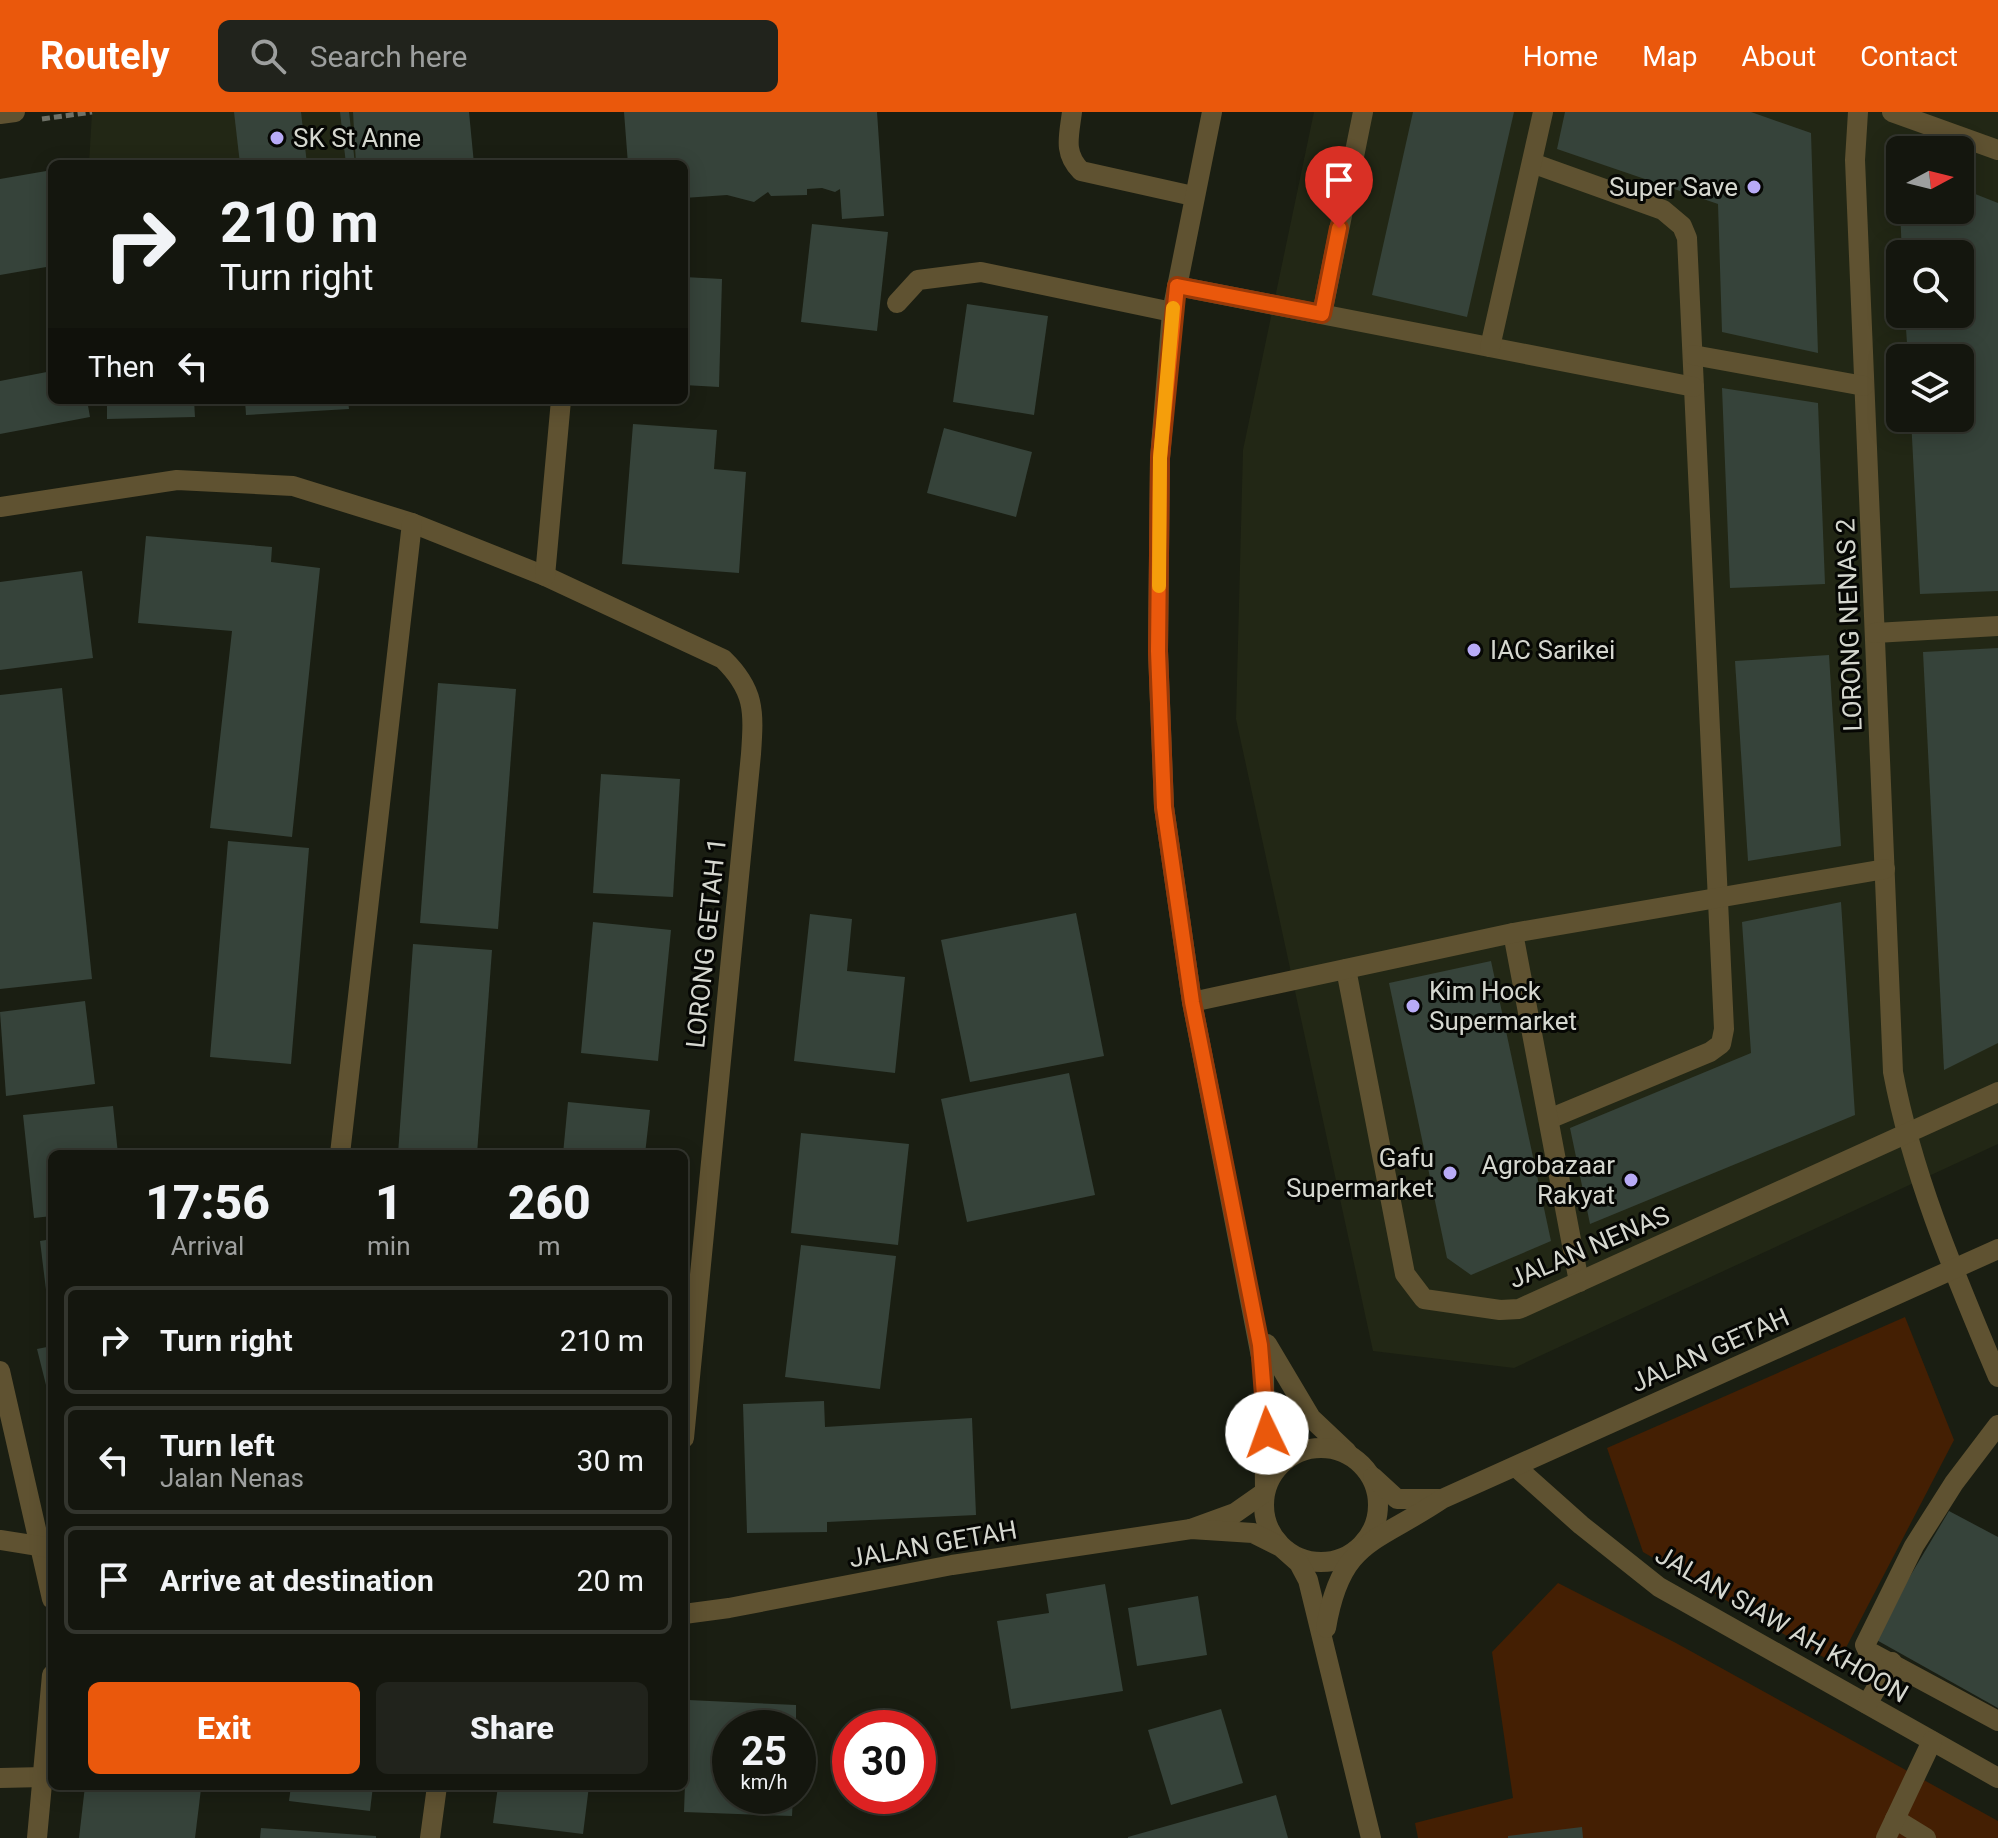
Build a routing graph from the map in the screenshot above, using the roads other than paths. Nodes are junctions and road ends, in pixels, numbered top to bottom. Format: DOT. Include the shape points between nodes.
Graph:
graph roads {
  1 [pos="1072,112"];
  2 [pos="1212,112"];
  3 [pos="1363,112"];
  4 [pos="1543,112"];
  5 [pos="1858,112"];
  6 [pos="1892,112"];
  7 [pos="0,114"];
  8 [pos="23,116"];
  9 [pos="1998,150"];
  10 [pos="1532,163"];
  11 [pos="1193,196"];
  12 [pos="1177,286"];
  13 [pos="897,303"];
  14 [pos="1172,312"];
  15 [pos="1322,314"];
  16 [pos="1490,347"];
  17 [pos="1693,355"];
  18 [pos="1864,386"];
  19 [pos="1694,387"];
  20 [pos="561,404"];
  21 [pos="0,507"];
  22 [pos="412,523"];
  23 [pos="545,576"];
  24 [pos="1998,626"];
  25 [pos="1875,633"];
  26 [pos="1885,869"];
  27 [pos="1717,898"];
  28 [pos="1513,933"];
  29 [pos="1346,969"];
  30 [pos="1192,1002"];
  31 [pos="1998,1092"];
  32 [pos="1549,1119"];
  33 [pos="1905,1134"];
  34 [pos="340,1150"];
  35 [pos="1998,1249"];
  36 [pos="1953,1269"];
  37 [pos="1579,1282"];
  38 [pos="1255,1319"];
  39 [pos="0,1371"];
  40 [pos="1998,1377"];
  41 [pos="688,1396"];
  42 [pos="1998,1425"];
  43 [pos="1358,1461"];
  44 [pos="1516,1467"];
  45 [pos="1265,1492"];
  46 [pos="1442,1499"];
  47 [pos="1191,1529"];
  48 [pos="0,1540"];
  49 [pos="46,1547"];
  50 [pos="1281,1547"];
  51 [pos="1360,1548"];
  52 [pos="688,1613"];
  53 [pos="1325,1636"];
  54 [pos="1892,1662"];
  55 [pos="1867,1704"];
  56 [pos="1998,1721"];
  57 [pos="48,1726"];
  58 [pos="1932,1741"];
  59 [pos="44,1777"];
  60 [pos="0,1778"];
  61 [pos="1998,1778"];
  62 [pos="436,1790"];
  63 [pos="1891,1829"];
  64 [pos="37,1838"];
  65 [pos="430,1838"];
  66 [pos="1371,1838"];
  67 [pos="1926,1838"];
  1 -- 11 [label="street" via="1067,146 1070,160 1081,171"];
  2 -- 11 [label="street"];
  3 -- 15 [label="street"];
  4 -- 10 [label="street"];
  5 -- 18 [label="street, LORONG NENAS 2" via="1855,160"];
  6 -- 9 [label="street"];
  7 -- 8 [label="street"];
  10 -- 16 [label="street"];
  10 -- 17 [label="street" via="1663,210 1682,226"];
  11 -- 12 [label="street"];
  12 -- 14 [label="street"];
  12 -- 15 [label="street"];
  13 -- 14 [label="street" via="918,280 981,272"];
  14 -- 30 [label="street" via="1160,458 1158,651 1164,807"];
  15 -- 16 [label="street"];
  16 -- 19 [label="street"];
  17 -- 18 [label="street"];
  17 -- 19 [label="street"];
  18 -- 25 [label="street, LORONG NENAS 2"];
  19 -- 27 [label="street"];
  20 -- 23 [label="street"];
  21 -- 22 [label="street, LORONG GETAH 1" via="177,480 226,480 293,486"];
  22 -- 23 [label="street, LORONG GETAH 1"];
  22 -- 34 [label="street"];
  23 -- 41 [label="street, LORONG GETAH 1" via="723,659 749,690 753,718"];
  24 -- 25 [label="street"];
  25 -- 26 [label="street, LORONG NENAS 2"];
  26 -- 27 [label="street"];
  26 -- 33 [label="street, LORONG NENAS 2" via="1893,1072"];
  27 -- 28 [label="street"];
  27 -- 32 [label="street" via="1721,1044"];
  28 -- 29 [label="street"];
  28 -- 32 [label="street"];
  29 -- 30 [label="street"];
  29 -- 37 [label="street, JALAN NENAS" via="1405,1274 1412,1288 1424,1299 1500,1310 1519,1309"];
  30 -- 38 [label="street"];
  31 -- 33 [label="street, JALAN NENAS"];
  32 -- 37 [label="street"];
  33 -- 36 [label="street"];
  33 -- 37 [label="street, JALAN NENAS"];
  35 -- 36 [label="street, JALAN GETAH"];
  36 -- 40 [label="street"];
  36 -- 44 [label="street, JALAN GETAH"];
  38 -- 43 [label="street, JALAN GETAH" via="1294,1395"];
  38 -- 45 [label="street" via="1264,1372"];
  39 -- 49 [label="street"];
  42 -- 54 [label="street" via="1914,1546 1866,1639 1868,1651"];
  43 -- 45 [label="street" via="1331,1449 1303,1450 1272,1475"];
  43 -- 46 [label="street, JALAN GETAH" via="1397,1499"];
  43 -- 51 [label="street" via="1374,1485 1378,1514"];
  44 -- 46 [label="street, JALAN GETAH"];
  44 -- 55 [label="street, JALAN SIAW AH KHOON" via="1659,1587"];
  45 -- 47 [label="street, JALAN GETAH" via="1235,1513"];
  45 -- 50 [label="street" via="1264,1512"];
  46 -- 51 [label="street, JALAN GETAH"];
  47 -- 50 [label="street, JALAN GETAH" via="1253,1533"];
  47 -- 52 [label="street, JALAN GETAH" via="952,1565"];
  48 -- 49 [label="street"];
  50 -- 51 [label="street" via="1295,1557 1329,1563"];
  50 -- 53 [label="street" via="1308,1580"];
  51 -- 53 [label="street" via="1332,1592"];
  53 -- 66 [label="street"];
  54 -- 55 [label="street"];
  54 -- 56 [label="street"];
  55 -- 58 [label="street, JALAN SIAW AH KHOON"];
  57 -- 59 [label="street"];
  58 -- 61 [label="street, JALAN SIAW AH KHOON"];
  58 -- 63 [label="street"];
  59 -- 60 [label="street"];
  59 -- 64 [label="street"];
  62 -- 65 [label="street"];
  63 -- 67 [label="street"];
}
